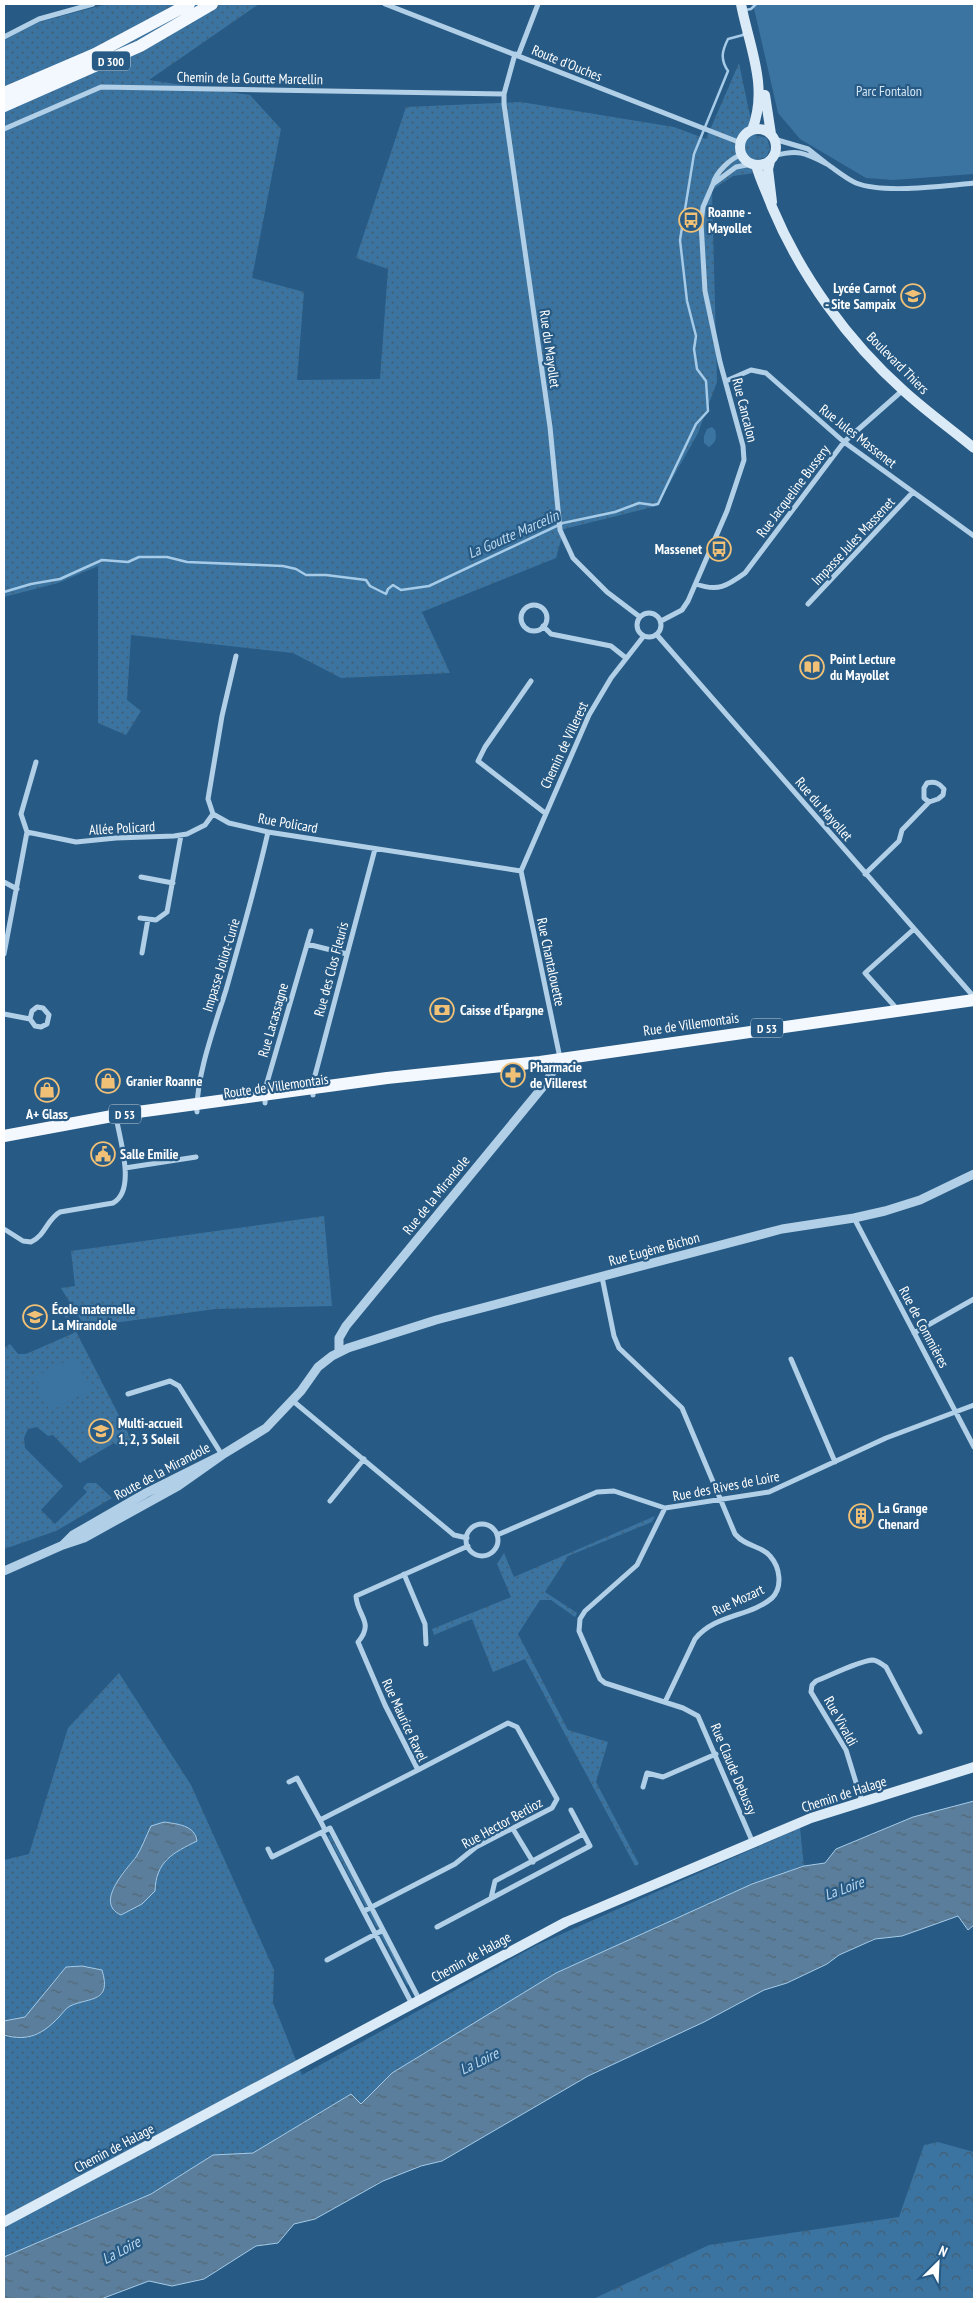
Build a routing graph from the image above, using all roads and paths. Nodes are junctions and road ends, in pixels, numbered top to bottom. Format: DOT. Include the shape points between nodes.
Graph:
graph roads {
  1 [pos="93,4"];
  2 [pos="188,4"];
  3 [pos="212,4"];
  4 [pos="385,4"];
  5 [pos="538,4"];
  6 [pos="741,5"];
  7 [pos="4,37"];
  8 [pos="517,55"];
  9 [pos="760,81"];
  10 [pos="4,93"];
  11 [pos="504,94"];
  12 [pos="4,106"];
  13 [pos="4,129"];
  14 [pos="752,130"];
  15 [pos="773,136"];
  16 [pos="741,143"];
  17 [pos="742,154"];
  18 [pos="772,159"];
  19 [pos="754,164"];
  20 [pos="827,164"];
  21 [pos="974,183"];
  22 [pos="713,184"];
  23 [pos="772,207"];
  24 [pos="726,381"];
  25 [pos="903,390"];
  26 [pos="844,442"];
  27 [pos="974,448"];
  28 [pos="913,492"];
  29 [pos="974,536"];
  30 [pos="696,584"];
  31 [pos="808,604"];
  32 [pos="640,617"];
  33 [pos="661,621"];
  34 [pos="543,626"];
  35 [pos="657,635"];
  36 [pos="643,637"];
  37 [pos="236,656"];
  38 [pos="626,658"];
  39 [pos="531,681"];
  40 [pos="36,762"];
  41 [pos="929,802"];
  42 [pos="545,813"];
  43 [pos="213,814"];
  44 [pos="27,832"];
  45 [pos="268,832"];
  46 [pos="181,836"];
  47 [pos="375,849"];
  48 [pos="521,872"];
  49 [pos="865,874"];
  50 [pos="141,878"];
  51 [pos="4,882"];
  52 [pos="173,883"];
  53 [pos="17,888"];
  54 [pos="140,918"];
  55 [pos="148,919"];
  56 [pos="914,929"];
  57 [pos="311,931"];
  58 [pos="307,944"];
  59 [pos="142,953"];
  60 [pos="4,954"];
  61 [pos="347,954"];
  62 [pos="974,998"];
  63 [pos="897,1010"];
  64 [pos="4,1014"];
  65 [pos="30,1019"];
  66 [pos="560,1058"];
  67 [pos="313,1092"];
  68 [pos="265,1099"];
  69 [pos="197,1108"];
  70 [pos="116,1119"];
  71 [pos="4,1136"];
  72 [pos="196,1157"];
  73 [pos="125,1168"];
  74 [pos="974,1174"];
  75 [pos="854,1218"];
  76 [pos="4,1229"];
  77 [pos="602,1277"];
  78 [pos="974,1299"];
  79 [pos="914,1334"];
  80 [pos="339,1352"];
  81 [pos="791,1358"];
  82 [pos="128,1394"];
  83 [pos="293,1400"];
  84 [pos="974,1405"];
  85 [pos="957,1411"];
  86 [pos="974,1447"];
  87 [pos="222,1455"];
  88 [pos="364,1459"];
  89 [pos="835,1462"];
  90 [pos="721,1500"];
  91 [pos="330,1501"];
  92 [pos="665,1508"];
  93 [pos="498,1535"];
  94 [pos="467,1538"];
  95 [pos="468,1546"];
  96 [pos="4,1571"];
  97 [pos="404,1574"];
  98 [pos="426,1644"];
  99 [pos="665,1702"];
  100 [pos="920,1732"];
  101 [pos="716,1754"];
  102 [pos="974,1767"];
  103 [pos="418,1770"];
  104 [pos="289,1782"];
  105 [pos="643,1788"];
  106 [pos="862,1802"];
  107 [pos="571,1810"];
  108 [pos="320,1820"];
  109 [pos="513,1829"];
  110 [pos="325,1830"];
  111 [pos="583,1834"];
  112 [pos="753,1842"];
  113 [pos="268,1849"];
  114 [pos="532,1862"];
  115 [pos="491,1898"];
  116 [pos="371,1908"];
  117 [pos="364,1911"];
  118 [pos="437,1927"];
  119 [pos="383,1930"];
  120 [pos="376,1934"];
  121 [pos="327,1960"];
  122 [pos="416,2002"];
  123 [pos="4,2222"];
  1 -- 7 [label="street" via="39,19"];
  2 -- 10 [label="main road, D 300" via="95,54"];
  3 -- 12 [label="main road, D 300" via="140,46"];
  4 -- 8 [label="street, Route d'Ouches"];
  5 -- 8 [label="street, Rue du Mayollet"];
  6 -- 9 [label="main road"];
  8 -- 11 [label="street, Rue du Mayollet"];
  8 -- 16 [label="street, Route d'Ouches"];
  9 -- 14 [label="main road" via="760,106"];
  9 -- 15 [label="main road"];
  11 -- 13 [label="street, Chemin de la Goutte Marcellin" via="101,87"];
  11 -- 32 [label="street, Rue du Mayollet" via="550,427 561,531 573,558 607,592"];
  14 -- 15 [label="main road" via="762,130"];
  14 -- 16 [label="main road"];
  15 -- 18 [label="main road" via="776,150"];
  15 -- 20 [label="street" via="808,148"];
  16 -- 17 [label="main road"];
  17 -- 19 [label="main road"];
  17 -- 22 [label="street, Rue Cancalon" via="720,171"];
  18 -- 19 [label="main road"];
  18 -- 20 [label="street" via="793,151"];
  18 -- 23 [label="main road, Boulevard Thiers" via="768,169"];
  19 -- 22 [label="street" via="736,167"];
  19 -- 23 [label="main road, Boulevard Thiers"];
  20 -- 21 [label="street" via="850,180 867,185 924,188"];
  22 -- 24 [label="street, Rue Cancalon" via="701,223 702,258 712,328"];
  23 -- 25 [label="main road, Boulevard Thiers" via="801,265 830,309 866,353"];
  24 -- 26 [label="street, Rue Jules Massenet" via="751,370 766,373"];
  24 -- 30 [label="street, Rue Cancalon" via="744,460 727,511"];
  25 -- 26 [label="street, Rue Jacqueline Bussery"];
  25 -- 27 [label="main road, Boulevard Thiers"];
  26 -- 28 [label="street, Rue Jules Massenet"];
  26 -- 30 [label="street, Rue Jacqueline Bussery" via="745,573 727,586 708,588"];
  28 -- 29 [label="street, Rue Jules Massenet"];
  28 -- 31 [label="street, Impasse Jules Massenet"];
  30 -- 33 [label="street, Rue Cancalon" via="682,610"];
  32 -- 33 [label="street" via="654,614"];
  32 -- 36 [label="street" via="637,626"];
  33 -- 35 [label="street" via="661,631"];
  34 -- 34 [label="street" via="546,615 543,608 536,605 524,609 521,615 524,626 534,631"];
  34 -- 38 [label="street" via="551,634 611,646"];
  35 -- 36 [label="street"];
  35 -- 49 [label="street, Rue du Mayollet"];
  36 -- 38 [label="street, Chemin de Villerest"];
  37 -- 43 [label="street" via="208,799"];
  38 -- 42 [label="street, Chemin de Villerest" via="589,715"];
  39 -- 42 [label="street" via="478,761"];
  40 -- 44 [label="street" via="21,814"];
  41 -- 41 [label="street" via="943,795 944,789 940,784 927,782 924,798"];
  41 -- 49 [label="street" via="902,830 899,841"];
  42 -- 48 [label="street, Chemin de Villerest"];
  43 -- 45 [label="street, Rue Policard" via="229,823"];
  43 -- 46 [label="street, Allée Policard" via="204,825"];
  44 -- 46 [label="street, Allée Policard" via="76,842"];
  44 -- 53 [label="street"];
  45 -- 47 [label="street, Rue Policard"];
  45 -- 69 [label="street, Impasse Joliot-Curie" via="251,904 209,1047"];
  46 -- 52 [label="street"];
  47 -- 48 [label="street, Rue Policard"];
  47 -- 61 [label="street, Rue des Clos Fleuris"];
  48 -- 66 [label="street, Rue Chantalouette"];
  49 -- 56 [label="street, Rue du Mayollet"];
  50 -- 52 [label="street"];
  51 -- 53 [label="street"];
  52 -- 55 [label="street" via="167,912 156,920"];
  53 -- 60 [label="street"];
  54 -- 55 [label="street"];
  55 -- 59 [label="street"];
  56 -- 62 [label="street, Rue du Mayollet"];
  56 -- 63 [label="street" via="865,973"];
  57 -- 58 [label="street, Rue Lacassagne"];
  58 -- 61 [label="street"];
  58 -- 68 [label="street, Rue Lacassagne"];
  61 -- 67 [label="street, Rue des Clos Fleuris"];
  62 -- 63 [label="main road, Rue de Villemontais / D 53"];
  63 -- 66 [label="main road, Rue de Villemontais / D 53"];
  64 -- 65 [label="street"];
  66 -- 67 [label="main road, Route de Villemontais / D 53" via="387,1078"];
  66 -- 80 [label="street, Rue de la Mirandole" via="546,1083 346,1326 339,1338"];
  67 -- 68 [label="main road, Route de Villemontais / D 53"];
  68 -- 69 [label="main road, Route de Villemontais / D 53"];
  69 -- 70 [label="main road, Route de Villemontais / D 53"];
  70 -- 71 [label="main road, Route de Villemontais / D 53" via="81,1129 54,1128"];
  70 -- 73 [label="street"];
  72 -- 73 [label="street"];
  73 -- 76 [label="street" via="125,1188 113,1204 60,1212 54,1215 41,1236 31,1242 23,1241"];
  74 -- 75 [label="street, Rue Eugène Bichon" via="920,1200"];
  75 -- 77 [label="street, Rue Eugène Bichon" via="782,1229"];
  75 -- 79 [label="street, Rue de Commières"];
  77 -- 80 [label="street, Rue Eugène Bichon" via="436,1320"];
  77 -- 90 [label="street" via="619,1348 682,1408"];
  78 -- 79 [label="street"];
  79 -- 85 [label="street, Rue de Commières"];
  80 -- 83 [label="street, Rue Eugène Bichon" via="318,1366"];
  81 -- 89 [label="street"];
  82 -- 87 [label="street" via="170,1381 179,1386"];
  83 -- 87 [label="street, Route de la Mirandole" via="266,1428"];
  83 -- 88 [label="street"];
  84 -- 85 [label="street, Rue des Rives de Loire"];
  85 -- 86 [label="street, Rue de Commières"];
  85 -- 89 [label="street, Rue des Rives de Loire"];
  87 -- 96 [label="street, Route de la Mirandole" via="127,1509 73,1535 63,1545"];
  88 -- 91 [label="street"];
  88 -- 94 [label="street" via="454,1534"];
  89 -- 90 [label="street, Rue des Rives de Loire" via="769,1492"];
  90 -- 92 [label="street, Rue des Rives de Loire"];
  90 -- 99 [label="street, Rue Mozart" via="735,1534 742,1542 771,1556 778,1572 778,1588 765,1602 710,1625 701,1632"];
  92 -- 93 [label="street, Rue des Rives de Loire" via="614,1491 596,1492"];
  92 -- 99 [label="street, Rue Claude Debussy" via="637,1565 590,1605 578,1626 605,1683"];
  93 -- 94 [label="street" via="491,1527 481,1524 472,1529"];
  93 -- 95 [label="street" via="497,1546 485,1556 475,1554"];
  94 -- 95 [label="street"];
  95 -- 97 [label="street"];
  97 -- 98 [label="street" via="424,1624"];
  97 -- 103 [label="street, Rue Maurice Ravel" via="356,1596 366,1625 358,1642"];
  99 -- 101 [label="street, Rue Claude Debussy" via="698,1716"];
  100 -- 106 [label="street, Rue Vivaldi" via="886,1667 879,1661 862,1663 812,1685 811,1692 846,1750"];
  101 -- 105 [label="street" via="663,1776 647,1773"];
  101 -- 112 [label="street, Rue Claude Debussy"];
  102 -- 106 [label="main road, Chemin de Halage"];
  103 -- 108 [label="street, Rue Maurice Ravel"];
  103 -- 109 [label="street, Rue Hector Berlioz" via="508,1723 517,1727 557,1799 552,1808"];
  104 -- 108 [label="street" via="297,1778"];
  106 -- 112 [label="main road, Chemin de Halage" via="811,1818"];
  107 -- 111 [label="street"];
  108 -- 110 [label="street"];
  109 -- 114 [label="street"];
  109 -- 116 [label="street, Rue Hector Berlioz"];
  110 -- 113 [label="street" via="272,1857"];
  110 -- 116 [label="street"];
  110 -- 117 [label="street"];
  111 -- 114 [label="street"];
  111 -- 115 [label="street" via="590,1846"];
  112 -- 122 [label="main road, Chemin de Halage" via="566,1922"];
  114 -- 115 [label="street" via="495,1881"];
  115 -- 118 [label="street"];
  116 -- 117 [label="street, Rue Hector Berlioz"];
  116 -- 119 [label="street"];
  117 -- 120 [label="street"];
  119 -- 120 [label="street"];
  119 -- 122 [label="street"];
  120 -- 121 [label="street"];
  120 -- 122 [label="street"];
  122 -- 123 [label="main road, Chemin de Halage"];
}
